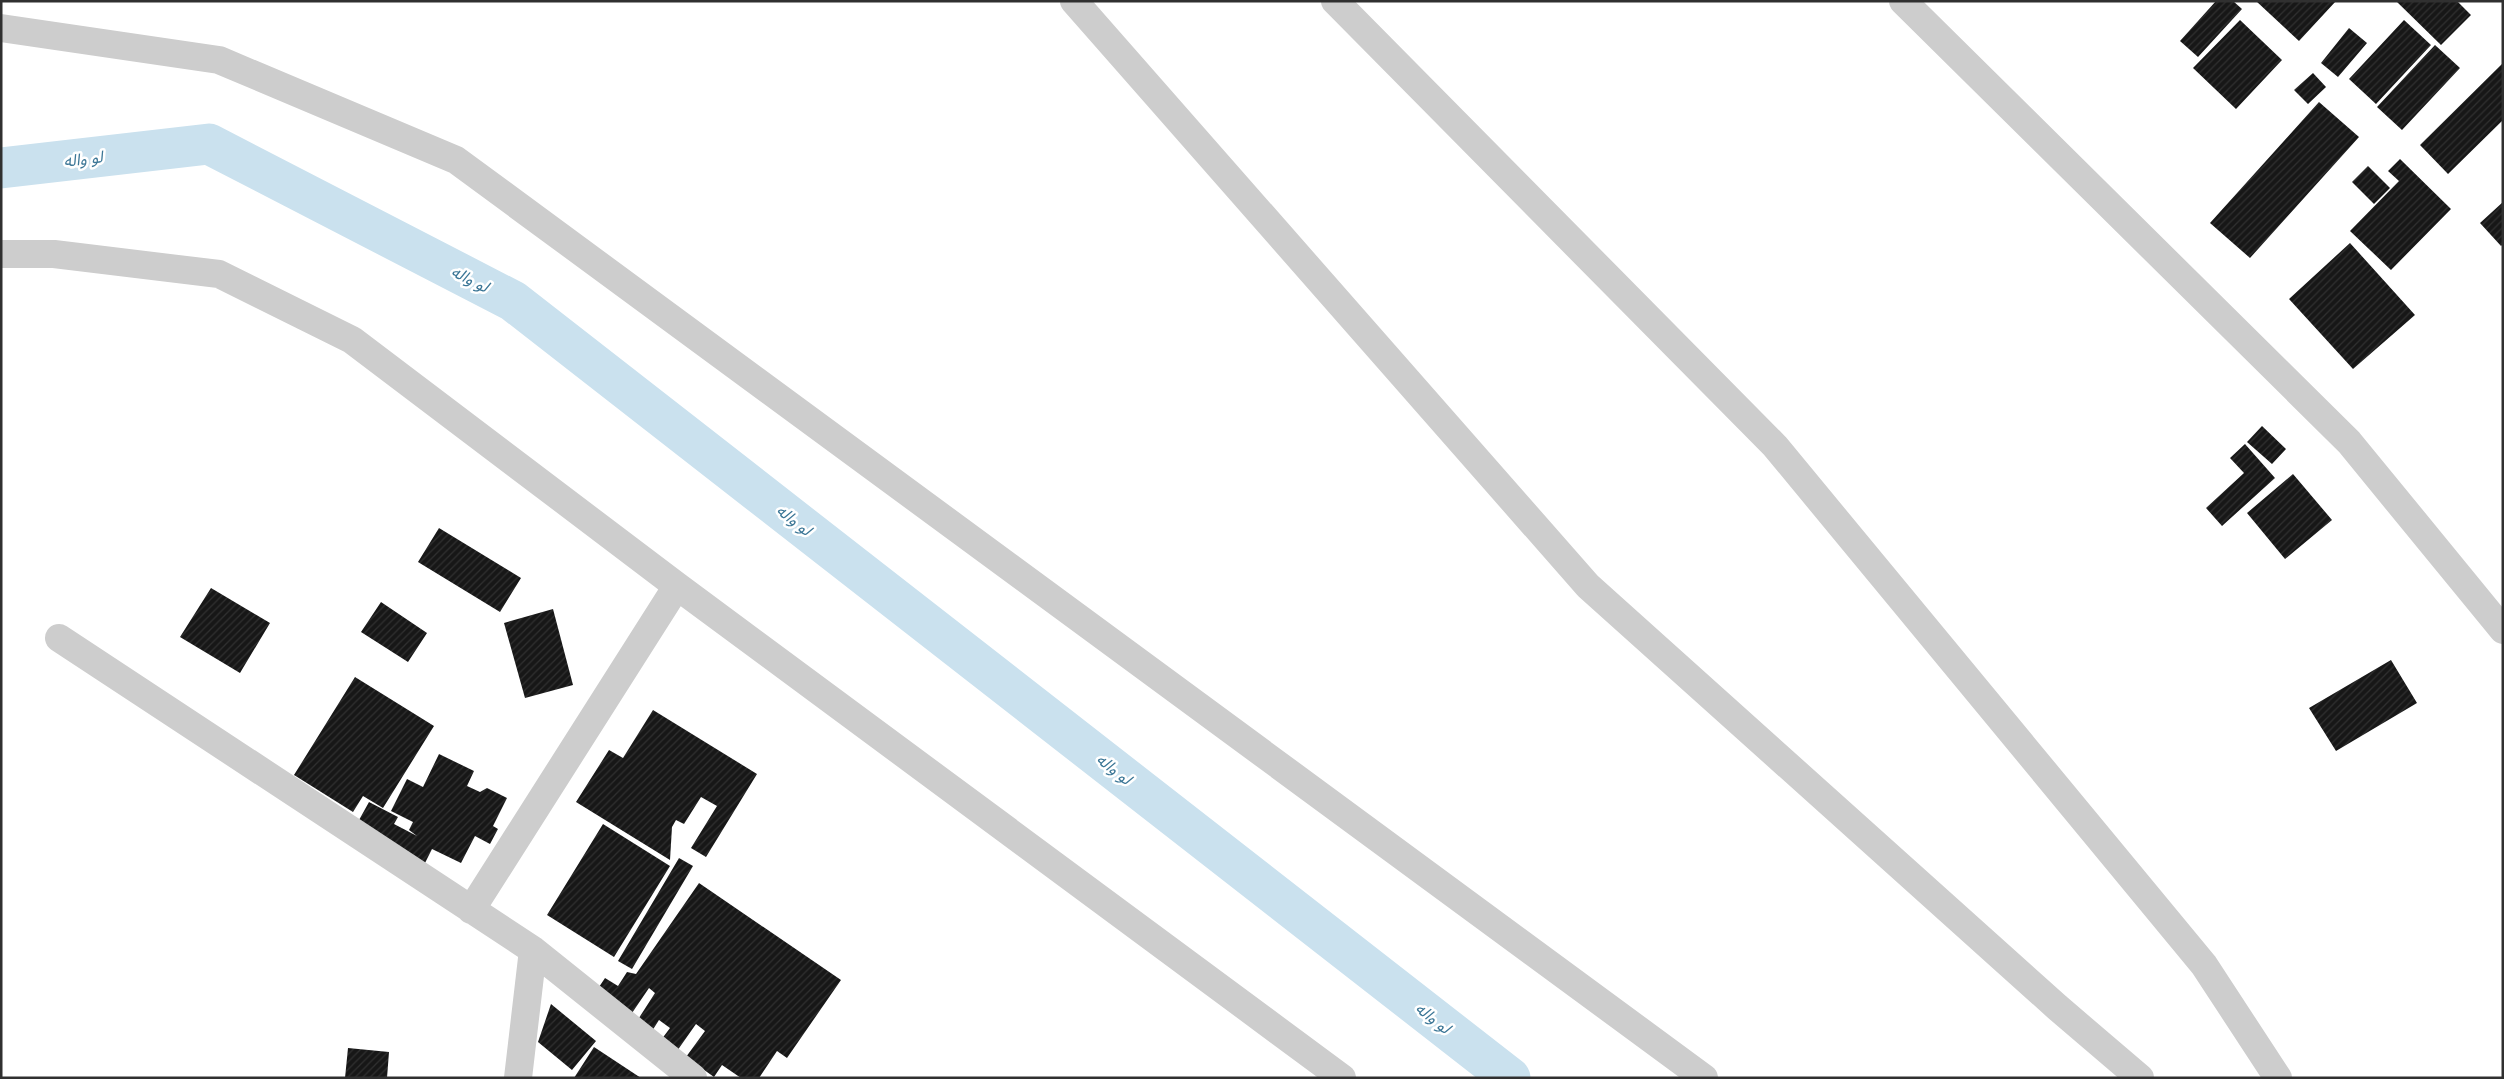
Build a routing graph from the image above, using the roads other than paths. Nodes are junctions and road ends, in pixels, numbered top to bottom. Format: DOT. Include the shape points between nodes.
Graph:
graph roads {
  1 [pos="1074,1"];
  2 [pos="1335,1"];
  3 [pos="1902,1"];
  4 [pos="1,28"];
  5 [pos="1,254"];
  6 [pos="677,586"];
  7 [pos="2503,630"];
  8 [pos="59,638"];
  9 [pos="472,910"];
  10 [pos="533,950"];
  11 [pos="518,1078"];
  12 [pos="693,1078"];
  13 [pos="1342,1078"];
  14 [pos="1704,1078"];
  15 [pos="2140,1078"];
  16 [pos="2278,1078"];
  1 -- 15 [label="street" via="1588,586"];
  2 -- 16 [label="street" via="1776,446 2204,964"];
  3 -- 7 [label="street" via="2349,442"];
  4 -- 14 [label="street" via="218,60 456,160"];
  5 -- 6 [label="street" via="54,254 219,274 352,340"];
  6 -- 9 [label="street"];
  6 -- 13 [label="street"];
  8 -- 9 [label="street"];
  9 -- 10 [label="street"];
  10 -- 11 [label="street"];
  10 -- 12 [label="street"];
}
